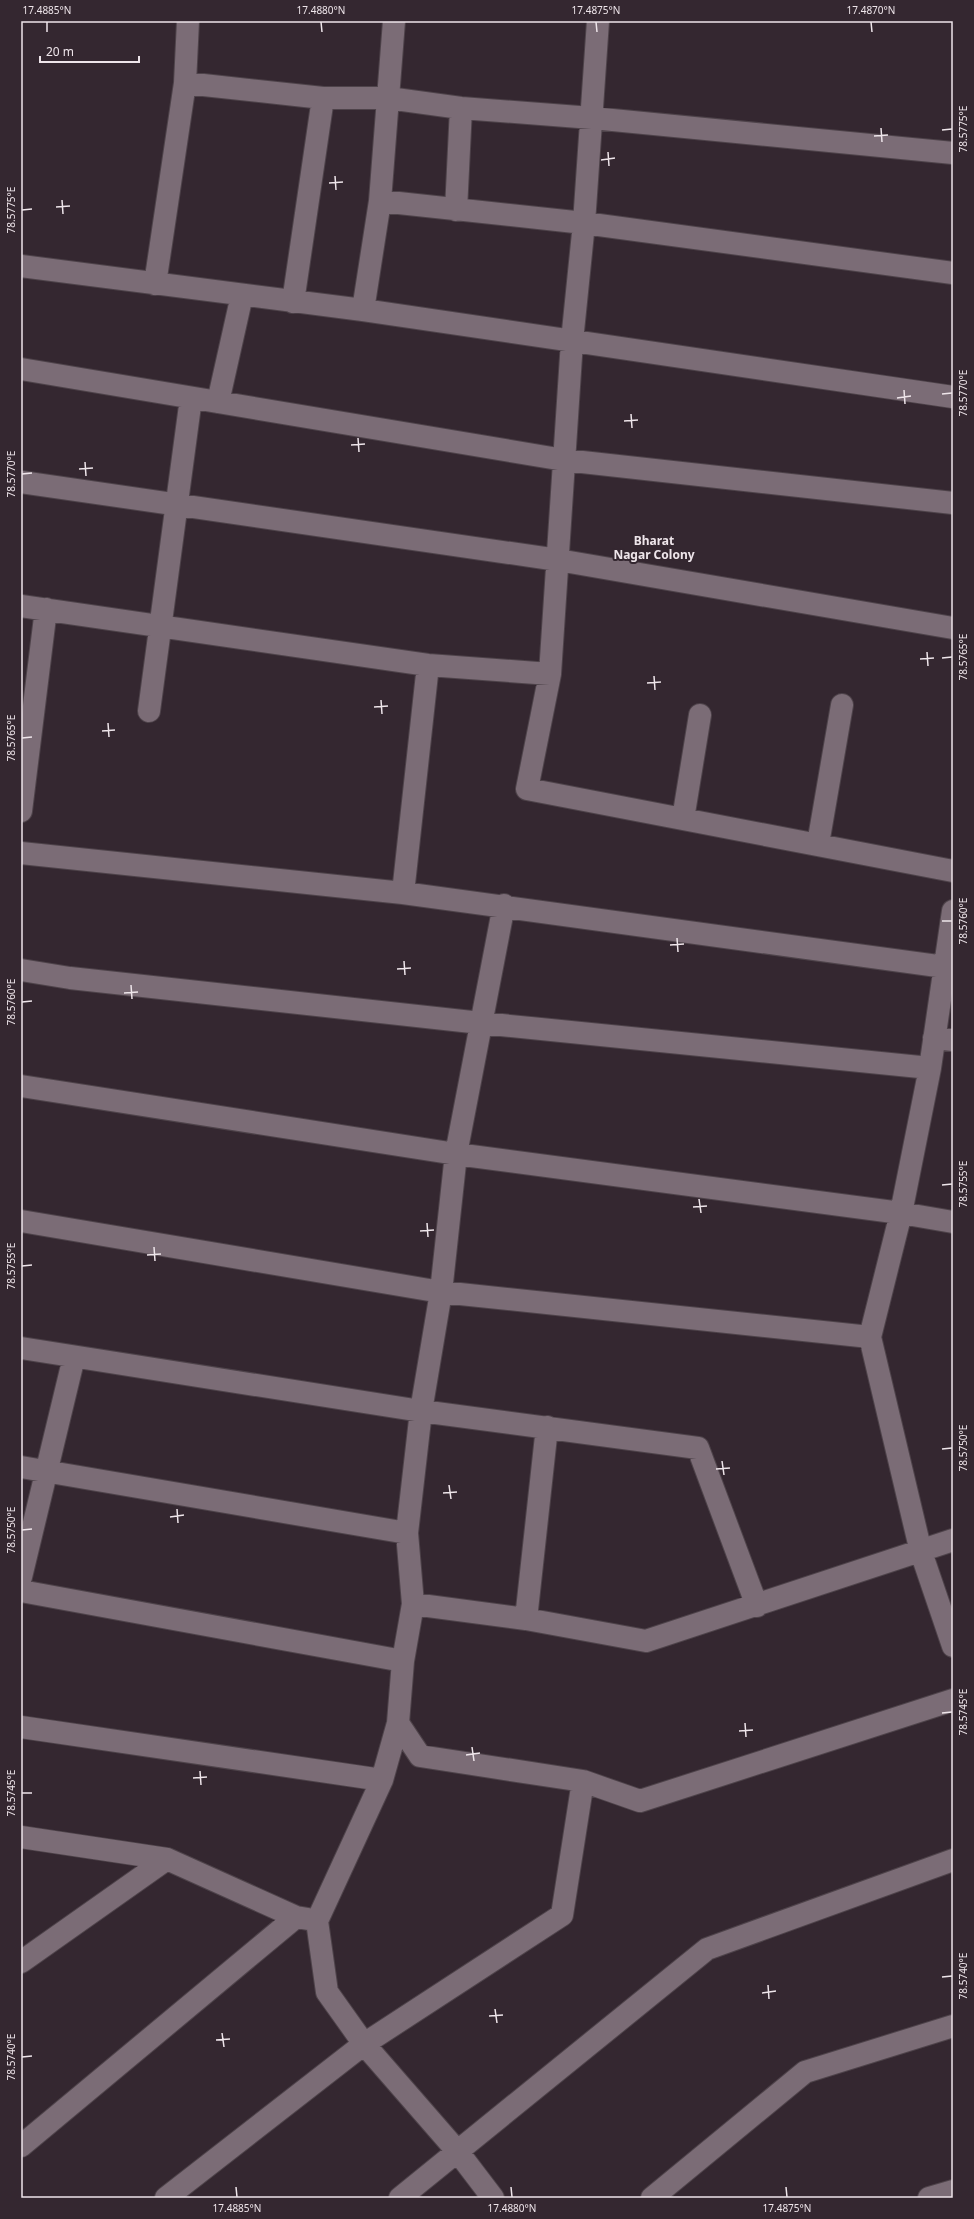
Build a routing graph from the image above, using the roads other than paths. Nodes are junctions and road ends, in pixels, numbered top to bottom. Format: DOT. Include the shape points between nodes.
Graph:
graph roads {
  1 [pos="188,21"];
  2 [pos="394,21"];
  3 [pos="598,21"];
  4 [pos="185,83"];
  5 [pos="323,98"];
  6 [pos="388,98"];
  7 [pos="461,108"];
  8 [pos="592,118"];
  9 [pos="953,153"];
  10 [pos="380,201"];
  11 [pos="456,210"];
  12 [pos="584,223"];
  13 [pos="21,266"];
  14 [pos="953,273"];
  15 [pos="155,284"];
  16 [pos="242,295"];
  17 [pos="293,302"];
  18 [pos="363,310"];
  19 [pos="572,341"];
  20 [pos="21,369"];
  21 [pos="953,397"];
  22 [pos="191,398"];
  23 [pos="218,402"];
  24 [pos="564,460"];
  25 [pos="21,482"];
  26 [pos="953,503"];
  27 [pos="176,506"];
  28 [pos="558,560"];
  29 [pos="21,606"];
  30 [pos="46,609"];
  31 [pos="160,626"];
  32 [pos="953,628"];
  33 [pos="428,665"];
  34 [pos="550,674"];
  35 [pos="842,705"];
  36 [pos="149,711"];
  37 [pos="700,715"];
  38 [pos="21,811"];
  39 [pos="683,819"];
  40 [pos="818,844"];
  41 [pos="21,853"];
  42 [pos="953,871"];
  43 [pos="403,892"];
  44 [pos="504,905"];
  45 [pos="953,911"];
  46 [pos="945,966"];
  47 [pos="21,970"];
  48 [pos="481,1024"];
  49 [pos="944,1039"];
  50 [pos="930,1068"];
  51 [pos="21,1086"];
  52 [pos="456,1154"];
  53 [pos="901,1213"];
  54 [pos="21,1221"];
  55 [pos="953,1222"];
  56 [pos="441,1292"];
  57 [pos="870,1337"];
  58 [pos="21,1348"];
  59 [pos="74,1357"];
  60 [pos="421,1411"];
  61 [pos="547,1427"];
  62 [pos="21,1467"];
  63 [pos="46,1472"];
  64 [pos="408,1533"];
  65 [pos="953,1540"];
  66 [pos="921,1552"];
  67 [pos="21,1577"];
  68 [pos="21,1591"];
  69 [pos="413,1604"];
  70 [pos="757,1606"];
  71 [pos="526,1618"];
  72 [pos="953,1646"];
  73 [pos="403,1661"];
  74 [pos="953,1700"];
  75 [pos="398,1723"];
  76 [pos="21,1727"];
  77 [pos="382,1780"];
  78 [pos="583,1781"];
  79 [pos="21,1837"];
  80 [pos="167,1859"];
  81 [pos="953,1860"];
  82 [pos="306,1919"];
  83 [pos="21,1962"];
  84 [pos="953,2026"];
  85 [pos="364,2044"];
  86 [pos="21,2146"];
  87 [pos="458,2152"];
  88 [pos="953,2191"];
  89 [pos="166,2198"];
  90 [pos="400,2198"];
  91 [pos="493,2198"];
  92 [pos="652,2198"];
  93 [pos="929,2198"];
  1 -- 4 [label="street"];
  2 -- 6 [label="street"];
  3 -- 8 [label="street"];
  4 -- 5 [label="street"];
  4 -- 15 [label="street"];
  5 -- 6 [label="street"];
  5 -- 17 [label="street"];
  6 -- 7 [label="street"];
  6 -- 10 [label="street"];
  7 -- 8 [label="street"];
  7 -- 11 [label="street"];
  8 -- 9 [label="street"];
  8 -- 12 [label="street"];
  10 -- 11 [label="street"];
  10 -- 18 [label="street"];
  11 -- 12 [label="street"];
  12 -- 14 [label="street"];
  12 -- 19 [label="street"];
  13 -- 15 [label="street"];
  15 -- 16 [label="street"];
  16 -- 17 [label="street"];
  16 -- 23 [label="street"];
  17 -- 18 [label="street"];
  18 -- 19 [label="street"];
  19 -- 21 [label="street"];
  19 -- 24 [label="street"];
  20 -- 22 [label="street"];
  22 -- 23 [label="street"];
  22 -- 27 [label="street"];
  23 -- 24 [label="street"];
  24 -- 26 [label="street"];
  24 -- 28 [label="street"];
  25 -- 27 [label="street"];
  27 -- 28 [label="street"];
  27 -- 31 [label="street"];
  28 -- 32 [label="street"];
  28 -- 34 [label="street"];
  29 -- 30 [label="street"];
  30 -- 31 [label="street"];
  30 -- 38 [label="street"];
  31 -- 33 [label="street"];
  31 -- 36 [label="street"];
  33 -- 34 [label="street"];
  33 -- 43 [label="street"];
  34 -- 39 [label="street" via="527,789"];
  35 -- 40 [label="street"];
  37 -- 39 [label="street"];
  39 -- 40 [label="street"];
  40 -- 42 [label="street"];
  41 -- 43 [label="street"];
  43 -- 44 [label="street"];
  44 -- 46 [label="street"];
  44 -- 48 [label="street"];
  45 -- 46 [label="street"];
  46 -- 49 [label="street"];
  47 -- 48 [label="street" via="70,978"];
  48 -- 50 [label="street"];
  48 -- 52 [label="street"];
  49 -- 50 [label="street"];
  50 -- 53 [label="street"];
  51 -- 52 [label="street"];
  52 -- 53 [label="street"];
  52 -- 56 [label="street"];
  53 -- 55 [label="street"];
  53 -- 57 [label="street"];
  54 -- 56 [label="street"];
  56 -- 57 [label="street"];
  56 -- 60 [label="street"];
  57 -- 66 [label="street"];
  58 -- 59 [label="street"];
  59 -- 60 [label="street"];
  59 -- 63 [label="street"];
  60 -- 61 [label="street"];
  60 -- 64 [label="street"];
  61 -- 70 [label="street" via="698,1448"];
  61 -- 71 [label="street"];
  62 -- 63 [label="street"];
  63 -- 64 [label="street"];
  63 -- 67 [label="street"];
  64 -- 69 [label="street"];
  65 -- 66 [label="street"];
  66 -- 70 [label="street"];
  66 -- 72 [label="street"];
  68 -- 73 [label="street"];
  69 -- 71 [label="street"];
  69 -- 73 [label="street"];
  70 -- 71 [label="street" via="646,1641"];
  73 -- 75 [label="street"];
  74 -- 78 [label="street" via="640,1801"];
  75 -- 77 [label="street"];
  75 -- 78 [label="street" via="420,1756"];
  76 -- 77 [label="street"];
  77 -- 82 [label="street"];
  78 -- 85 [label="street" via="562,1915"];
  79 -- 80 [label="street"];
  80 -- 82 [label="street"];
  80 -- 83 [label="street"];
  81 -- 87 [label="street" via="707,1949"];
  82 -- 85 [label="street" via="327,1992"];
  82 -- 86 [label="street"];
  84 -- 92 [label="street" via="806,2072"];
  85 -- 87 [label="street"];
  85 -- 89 [label="street"];
  87 -- 90 [label="street"];
  87 -- 91 [label="street"];
  88 -- 93 [label="street"];
}
